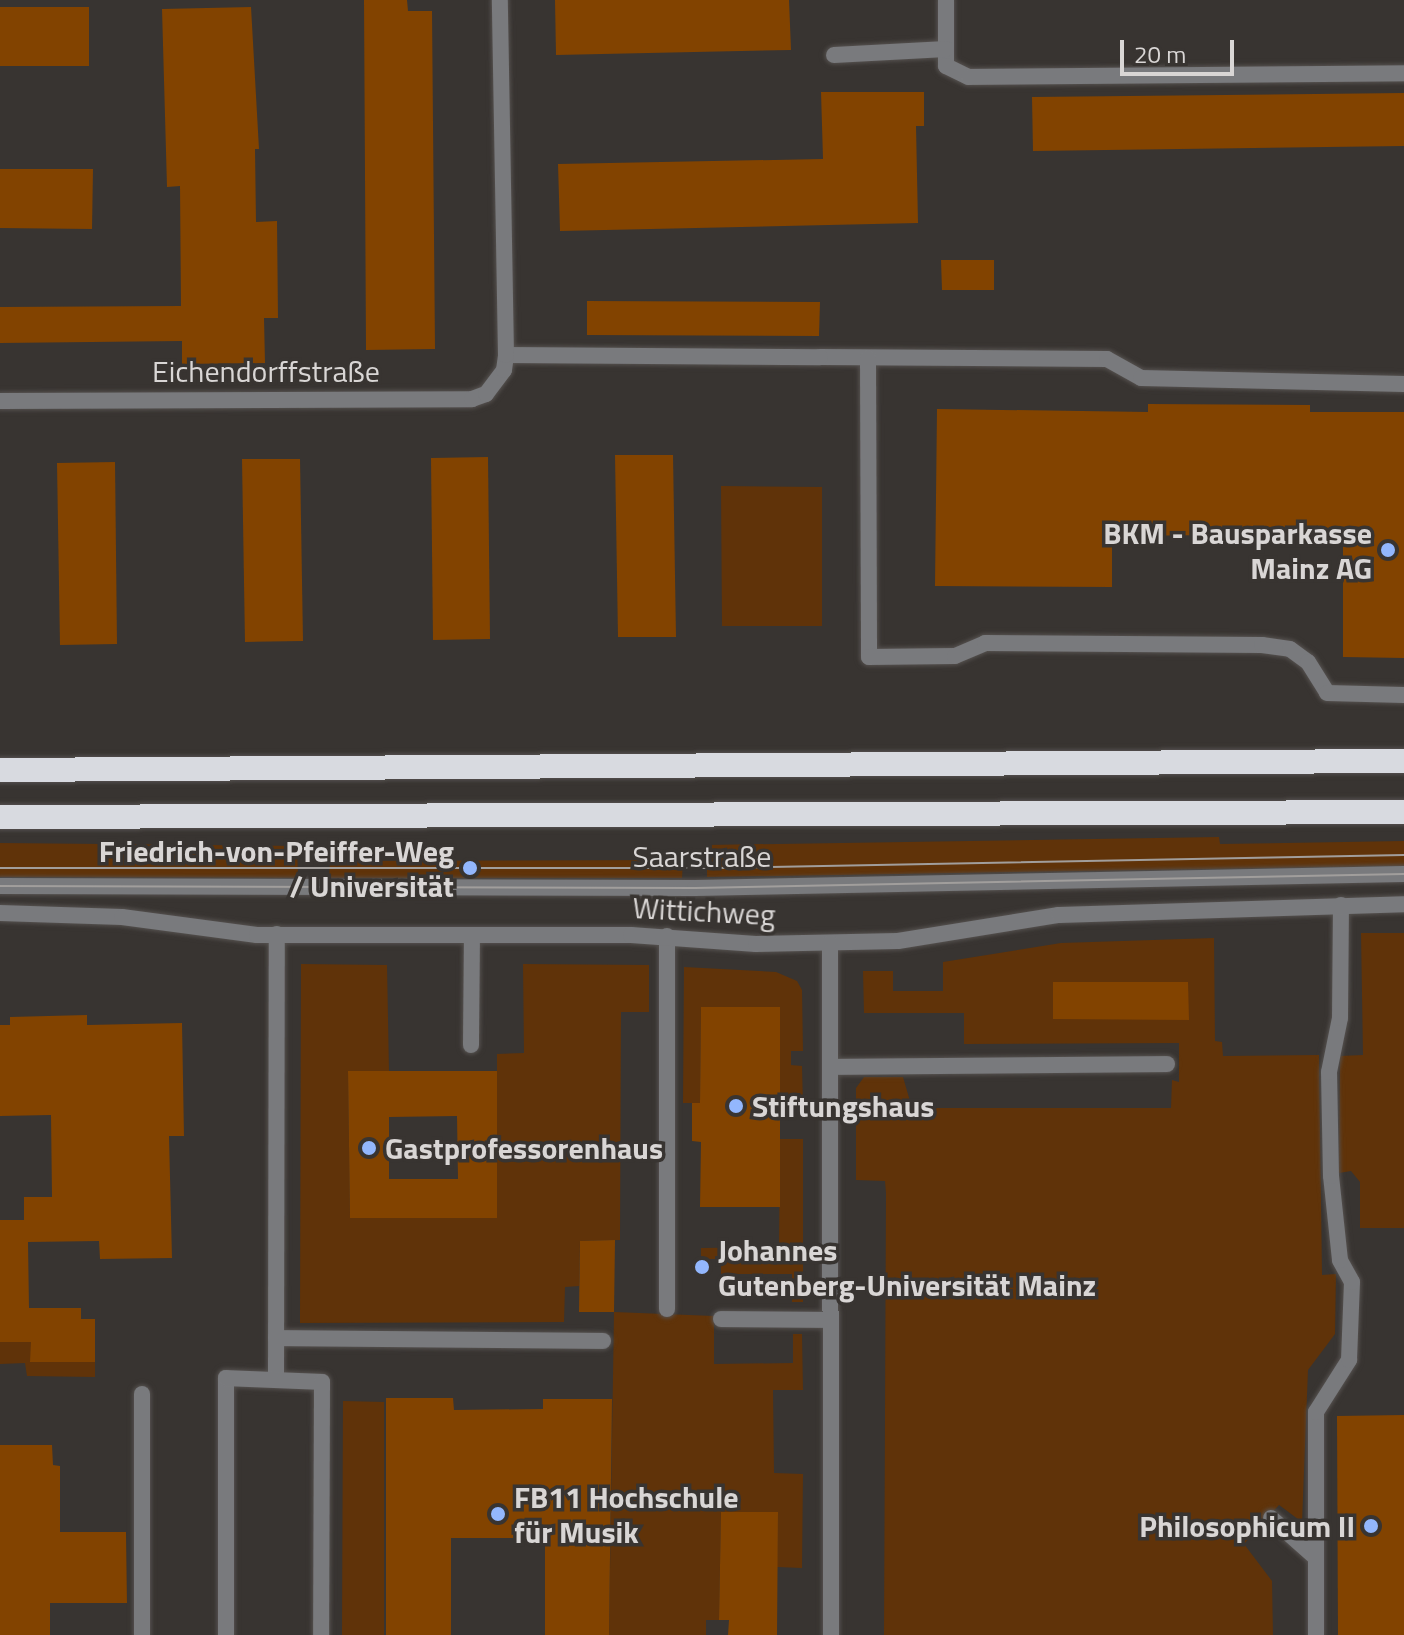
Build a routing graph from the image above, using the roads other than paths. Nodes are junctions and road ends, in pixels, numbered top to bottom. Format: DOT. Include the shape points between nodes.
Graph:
graph roads {
  1 [pos="500,0"];
  2 [pos="946,0"];
  3 [pos="946,49"];
  4 [pos="834,55"];
  5 [pos="1404,73"];
  6 [pos="506,355"];
  7 [pos="868,358"];
  8 [pos="1404,384"];
  9 [pos="0,401"];
  10 [pos="1404,695"];
  11 [pos="1404,761"];
  12 [pos="0,770"];
  13 [pos="1404,812"];
  14 [pos="0,817"];
  15 [pos="1404,874"];
  16 [pos="0,886"];
  17 [pos="1404,904"];
  18 [pos="1341,905"];
  19 [pos="0,913"];
  20 [pos="277,934"];
  21 [pos="472,935"];
  22 [pos="667,936"];
  23 [pos="830,943"];
  24 [pos="471,1045"];
  25 [pos="1167,1064"];
  26 [pos="830,1067"];
  27 [pos="667,1309"];
  28 [pos="721,1319"];
  29 [pos="830,1320"];
  30 [pos="276,1338"];
  31 [pos="603,1341"];
  32 [pos="276,1379"];
  33 [pos="142,1394"];
  34 [pos="1271,1518"];
  35 [pos="1316,1558"];
  36 [pos="142,1635"];
  37 [pos="226,1635"];
  38 [pos="321,1635"];
  39 [pos="831,1635"];
  40 [pos="1316,1635"];
  1 -- 6 [label="street, Eichendorffstraße"];
  2 -- 3 [label="street"];
  3 -- 4 [label="street"];
  3 -- 5 [label="street" via="946,66 969,77"];
  6 -- 7 [label="street"];
  6 -- 9 [label="street, Eichendorffstraße" via="496,385 472,399"];
  7 -- 8 [label="street" via="1107,359 1141,378"];
  7 -- 10 [label="street" via="869,657 955,656 985,643 1262,645 1290,649 1308,662 1327,693"];
  11 -- 12 [label="highway"];
  13 -- 14 [label="highway, Saarstraße"];
  15 -- 16 [label="street, Saarstraße" via="742,888"];
  17 -- 18 [label="street, Wittichweg"];
  18 -- 23 [label="street, Wittichweg" via="1059,915 898,941"];
  18 -- 35 [label="street" via="1340,1018 1329,1072 1331,1146 1340,1260 1352,1282 1349,1360 1316,1412"];
  19 -- 20 [label="street, Wittichweg" via="122,917"];
  20 -- 21 [label="street, Wittichweg"];
  20 -- 30 [label="street"];
  21 -- 22 [label="street, Wittichweg"];
  21 -- 24 [label="street"];
  22 -- 23 [label="street, Wittichweg" via="756,944"];
  22 -- 27 [label="street"];
  23 -- 26 [label="street"];
  25 -- 26 [label="street"];
  26 -- 29 [label="street"];
  28 -- 29 [label="street"];
  29 -- 39 [label="street"];
  30 -- 31 [label="street"];
  30 -- 32 [label="street"];
  32 -- 37 [label="street" via="226,1378"];
  32 -- 38 [label="street" via="322,1382"];
  33 -- 36 [label="street"];
  34 -- 35 [label="street"];
  35 -- 40 [label="street"];
}
